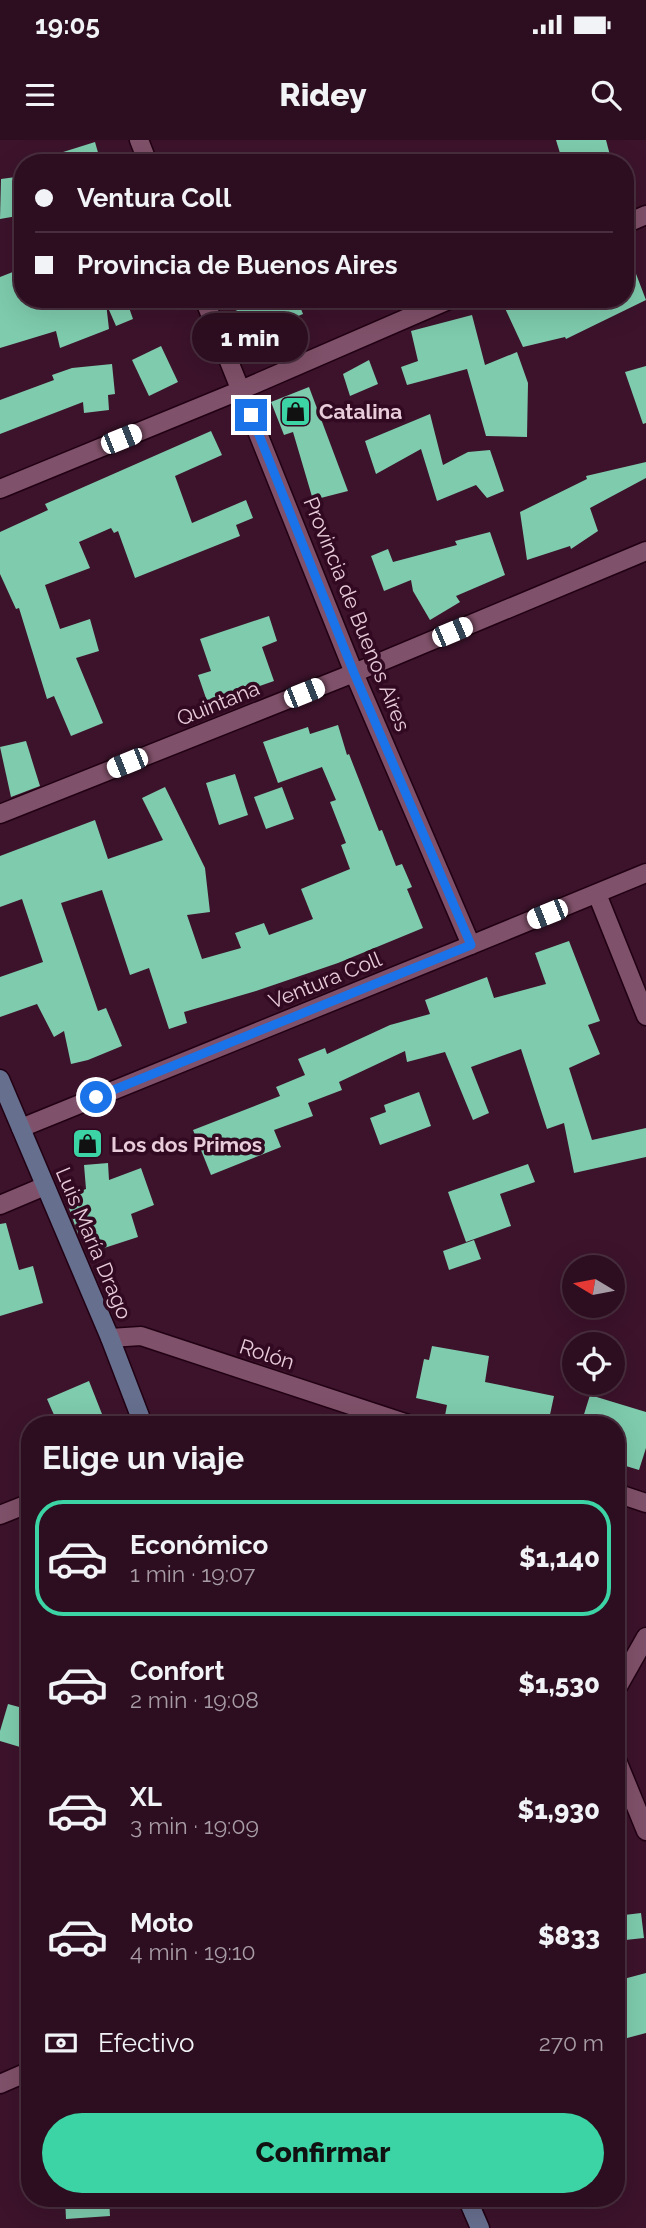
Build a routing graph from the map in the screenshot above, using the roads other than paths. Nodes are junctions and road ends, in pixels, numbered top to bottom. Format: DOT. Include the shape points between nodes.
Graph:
graph roads {
  1 [pos="208,308"];
  2 [pos="430,308"];
  3 [pos="241,390"];
  4 [pos="0,489"];
  5 [pos="646,551"];
  6 [pos="354,673"];
  7 [pos="0,814"];
  8 [pos="646,873"];
  9 [pos="597,894"];
  10 [pos="471,945"];
  11 [pos="646,1016"];
  12 [pos="0,1080"];
  13 [pos="21,1128"];
  14 [pos="45,1186"];
  15 [pos="0,1205"];
  16 [pos="110,1338"];
  17 [pos="140,1416"];
  18 [pos="384,1416"];
  19 [pos="625,1496"];
  20 [pos="646,1503"];
  21 [pos="21,1507"];
  22 [pos="0,1515"];
  23 [pos="646,1637"];
  24 [pos="625,1674"];
  25 [pos="625,1780"];
  26 [pos="646,1831"];
  27 [pos="21,2075"];
  28 [pos="0,2084"];
  29 [pos="471,2207"];
  30 [pos="480,2228"];
  1 -- 3 [label="street, Provincia de Buenos Aires"];
  2 -- 3 [label="street"];
  3 -- 4 [label="street"];
  3 -- 6 [label="street, Provincia de Buenos Aires"];
  5 -- 6 [label="street, Quintana"];
  6 -- 7 [label="street, Quintana"];
  6 -- 10 [label="street, Provincia de Buenos Aires"];
  8 -- 9 [label="street, Ventura Coll"];
  9 -- 10 [label="street, Ventura Coll"];
  9 -- 11 [label="street"];
  10 -- 13 [label="street, Ventura Coll"];
  12 -- 13 [label="main road, Luis María Drago"];
  13 -- 14 [label="main road, Luis María Drago"];
  14 -- 15 [label="street"];
  14 -- 16 [label="main road, Luis María Drago"];
  16 -- 17 [label="main road, Luis María Drago"];
  16 -- 18 [label="street, Rolón" via="141,1336"];
  19 -- 20 [label="street"];
  21 -- 22 [label="street"];
  23 -- 24 [label="street"];
  25 -- 26 [label="street"];
  27 -- 28 [label="street"];
  29 -- 30 [label="main road"];
}
